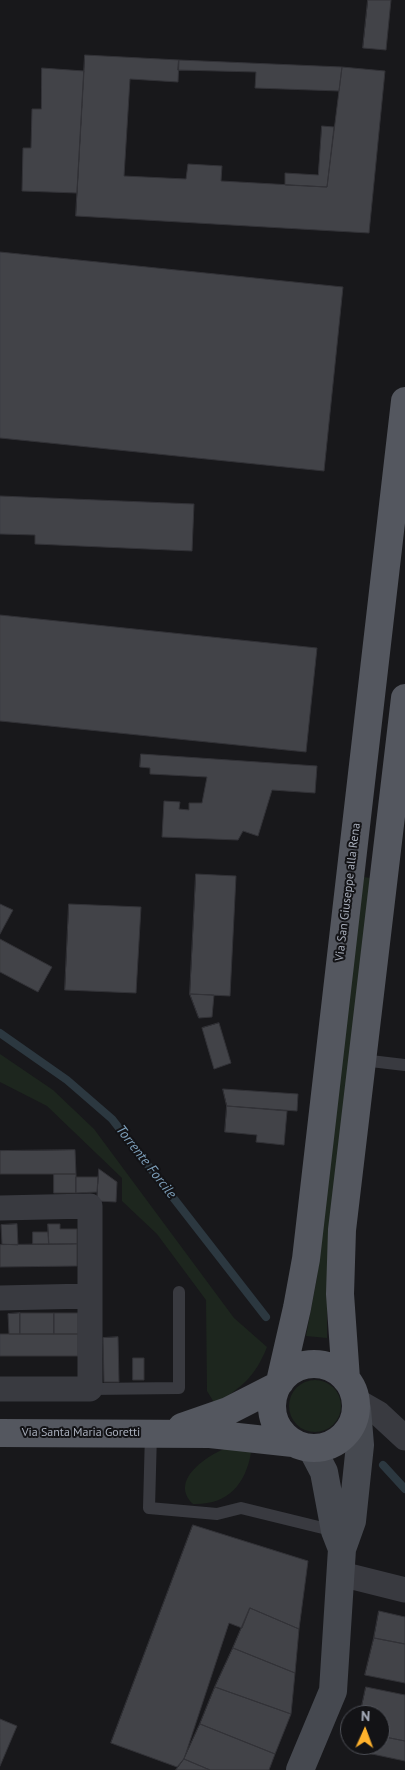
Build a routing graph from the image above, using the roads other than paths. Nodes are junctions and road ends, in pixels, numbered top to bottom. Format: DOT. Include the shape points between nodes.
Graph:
graph roads {
  1 [pos="405,401"];
  2 [pos="405,698"];
  3 [pos="363,760"];
  4 [pos="397,765"];
  5 [pos="352,858"];
  6 [pos="386,862"];
  7 [pos="362,1060"];
  8 [pos="405,1065"];
  9 [pos="0,1208"];
  10 [pos="179,1292"];
  11 [pos="89,1296"];
  12 [pos="0,1298"];
  13 [pos="278,1384"];
  14 [pos="0,1389"];
  15 [pos="90,1389"];
  16 [pos="353,1396"];
  17 [pos="400,1430"];
  18 [pos="0,1433"];
  19 [pos="156,1433"];
  20 [pos="302,1446"];
  21 [pos="339,1551"];
  22 [pos="405,1590"];
  23 [pos="300,1770"];
  1 -- 3 [label="main road, Via San Giuseppe alla Rena"];
  2 -- 4 [label="main road"];
  3 -- 4 [label="main road"];
  3 -- 5 [label="main road, Via San Giuseppe alla Rena"];
  4 -- 6 [label="main road"];
  5 -- 6 [label="main road"];
  5 -- 13 [label="main road, Via San Giuseppe alla Rena" via="306,1259"];
  6 -- 7 [label="main road"];
  7 -- 8 [label="lane"];
  7 -- 16 [label="main road" via="340,1255 341,1316"];
  9 -- 11 [label="street" via="90,1206"];
  10 -- 15 [label="lane" via="179,1388"];
  11 -- 12 [label="street"];
  11 -- 15 [label="street"];
  13 -- 16 [label="main road" via="295,1369 312,1364 334,1369"];
  13 -- 19 [label="main road" via="228,1411"];
  13 -- 20 [label="main road" via="272,1401 274,1417 281,1432"];
  14 -- 15 [label="street"];
  16 -- 17 [label="street"];
  16 -- 20 [label="main road" via="354,1423 344,1438 328,1447"];
  16 -- 21 [label="main road" via="360,1445 358,1479 352,1521"];
  18 -- 19 [label="main road, Via Santa Maria Goretti"];
  19 -- 20 [label="main road, Via Santa Maria Goretti" via="210,1434"];
  19 -- 21 [label="lane" via="149,1508 217,1514 240,1508"];
  20 -- 21 [label="main road" via="324,1472"];
  21 -- 22 [label="street"];
  21 -- 23 [label="main road" via="332,1691"];
}
